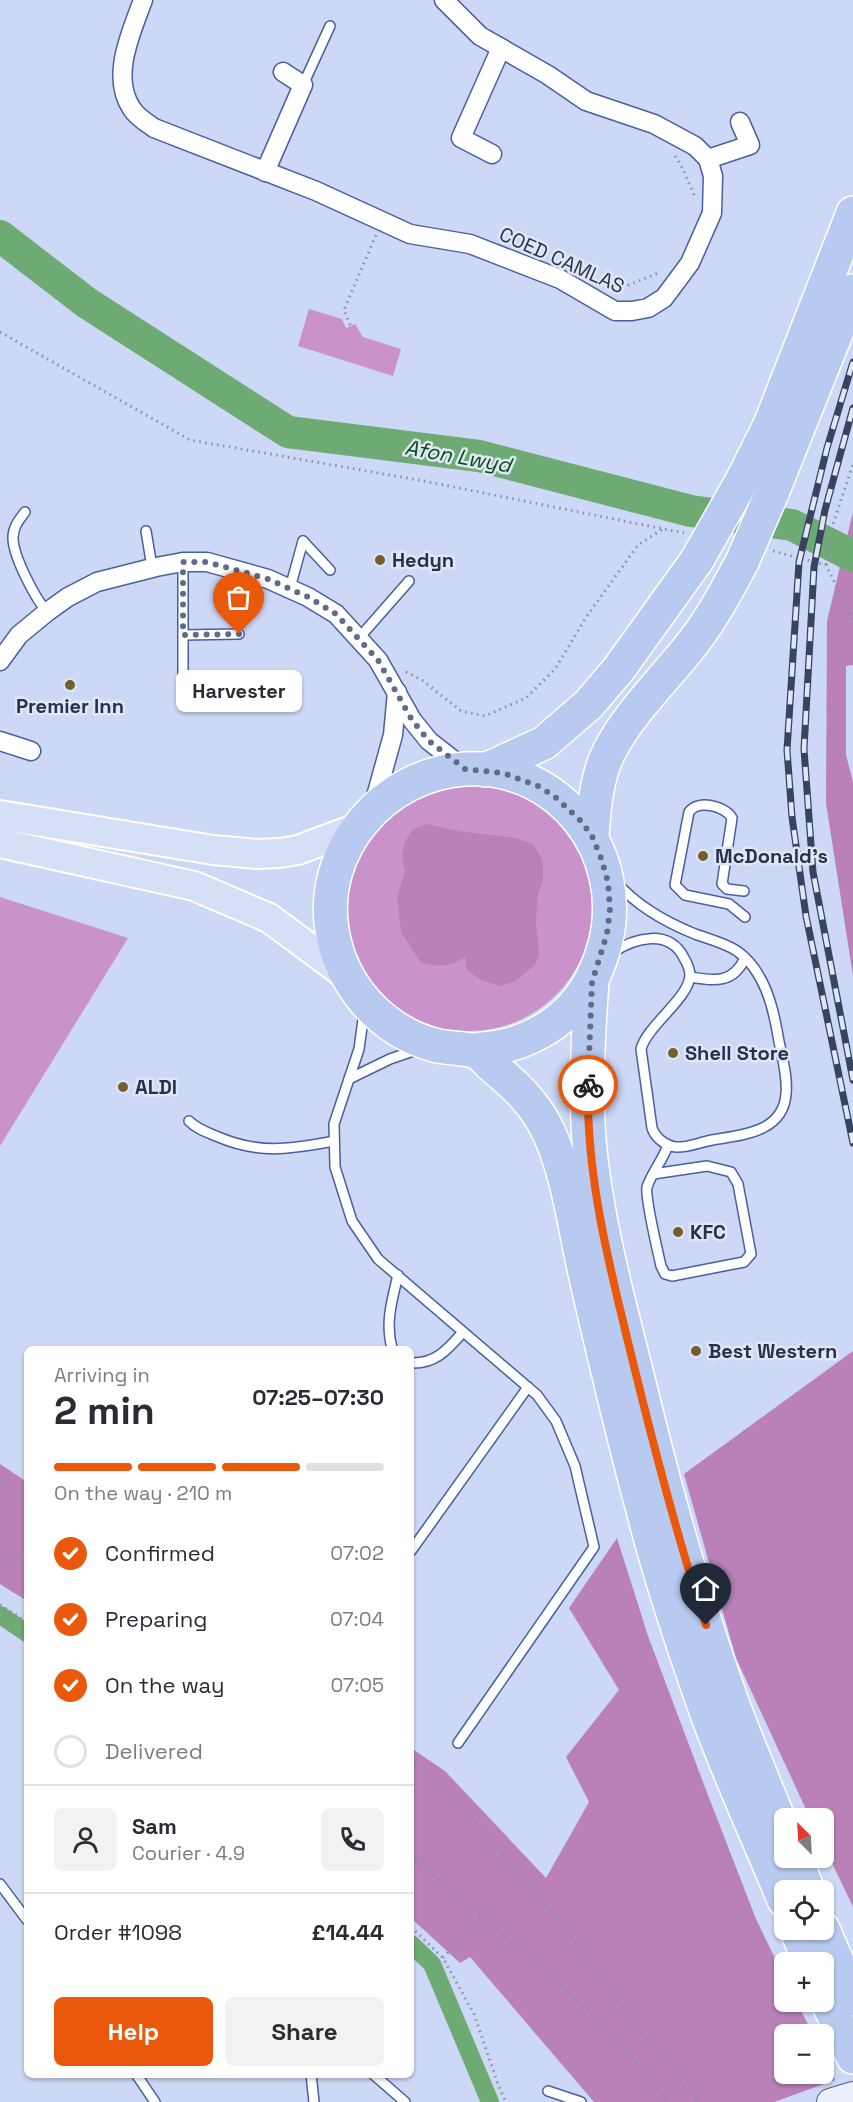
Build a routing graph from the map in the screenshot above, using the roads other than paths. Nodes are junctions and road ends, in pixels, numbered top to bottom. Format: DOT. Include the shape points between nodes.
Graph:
graph roads {
  1 [pos="143,0"];
  2 [pos="444,0"];
  3 [pos="330,26"];
  4 [pos="501,48"];
  5 [pos="283,72"];
  6 [pos="303,85"];
  7 [pos="740,122"];
  8 [pos="492,154"];
  9 [pos="708,159"];
  10 [pos="265,171"];
  11 [pos="853,213"];
  12 [pos="853,291"];
  13 [pos="25,512"];
  14 [pos="146,531"];
  15 [pos="183,562"];
  16 [pos="152,567"];
  17 [pos="330,570"];
  18 [pos="410,581"];
  19 [pos="290,588"];
  20 [pos="47,612"];
  21 [pos="239,634"];
  22 [pos="183,635"];
  23 [pos="359,638"];
  24 [pos="0,661"];
  25 [pos="183,691"];
  26 [pos="397,692"];
  27 [pos="0,741"];
  28 [pos="31,751"];
  29 [pos="475,769"];
  30 [pos="0,815"];
  31 [pos="364,819"];
  32 [pos="592,836"];
  33 [pos="0,843"];
  34 [pos="605,869"];
  35 [pos="744,891"];
  36 [pos="746,917"];
  37 [pos="745,958"];
  38 [pos="596,971"];
  39 [pos="346,975"];
  40 [pos="690,977"];
  41 [pos="365,1003"];
  42 [pos="432,1045"];
  43 [pos="475,1050"];
  44 [pos="349,1079"];
  45 [pos="189,1121"];
  46 [pos="334,1141"];
  47 [pos="668,1144"];
  48 [pos="653,1174"];
  49 [pos="398,1275"];
  50 [pos="463,1332"];
  51 [pos="391,1346"];
  52 [pos="414,1363"];
  53 [pos="528,1387"];
  54 [pos="414,1547"];
  55 [pos="458,1743"];
  56 [pos="774,1808"];
  57 [pos="776,1880"];
  58 [pos="0,1884"];
  59 [pos="24,1916"];
  60 [pos="828,1940"];
  61 [pos="853,2000"];
  62 [pos="832,2012"];
  63 [pos="853,2057"];
  64 [pos="139,2078"];
  65 [pos="311,2078"];
  66 [pos="378,2078"];
  67 [pos="548,2091"];
  68 [pos="853,2094"];
  69 [pos="155,2102"];
  70 [pos="314,2102"];
  71 [pos="405,2102"];
  72 [pos="581,2102"];
  73 [pos="830,2102"];
  1 -- 10 [label="street, COED CAMLAS" via="122,72 123,91 133,110 154,128"];
  2 -- 4 [label="street" via="480,36"];
  3 -- 6 [label="lane"];
  4 -- 8 [label="street" via="461,138"];
  4 -- 9 [label="street" via="586,101 654,124 695,146"];
  5 -- 6 [label="street"];
  6 -- 10 [label="street"];
  7 -- 9 [label="street" via="750,145"];
  9 -- 10 [label="street, COED CAMLAS" via="713,177 712,213 690,263 664,298 648,308 615,312 560,279 470,244 410,234"];
  11 -- 29 [label="highway, bridge" via="770,425 697,560 589,704 544,743"];
  12 -- 32 [label="highway, bridge" via="742,562 696,639 626,725 609,753 598,783"];
  13 -- 20 [label="lane" via="15,526 13,539 27,581"];
  14 -- 16 [label="lane"];
  15 -- 16 [label="street"];
  15 -- 19 [label="street" via="207,562"];
  15 -- 22 [label="lane"];
  16 -- 20 [label="street" via="97,582"];
  17 -- 19 [label="lane" via="303,541"];
  18 -- 23 [label="lane"];
  19 -- 23 [label="street" via="336,614"];
  20 -- 24 [label="street" via="19,635"];
  21 -- 22 [label="lane"];
  22 -- 25 [label="lane"];
  23 -- 26 [label="street"];
  26 -- 29 [label="street" via="429,741"];
  26 -- 31 [label="street" via="393,735"];
  27 -- 28 [label="street"];
  29 -- 31 [label="highway" via="440,772 415,781 392,793"];
  29 -- 32 [label="highway" via="521,778 554,796"];
  30 -- 31 [label="main road" via="257,854 298,850"];
  31 -- 39 [label="highway" via="344,850 331,900 331,926"];
  32 -- 34 [label="highway"];
  33 -- 39 [label="main road" via="194,886 269,918"];
  34 -- 37 [label="lane" via="647,911 725,945"];
  34 -- 38 [label="highway" via="610,922"];
  35 -- 36 [label="lane" via="727,889 722,884 732,818 725,810 694,806 689,812 675,885 685,895 729,904"];
  37 -- 40 [label="lane" via="730,977"];
  37 -- 47 [label="lane" via="759,977 773,1009 786,1085 785,1103 777,1117 756,1131 676,1147"];
  38 -- 40 [label="lane" via="628,943 659,939 675,946 683,955"];
  38 -- 43 [label="highway" via="575,1004 554,1023 530,1038 503,1047"];
  38 -- 56 [label="highway" via="588,1043 589,1140 620,1308 670,1508 732,1702"];
  39 -- 41 [label="highway"];
  40 -- 47 [label="lane" via="679,998 644,1039 641,1049 652,1128"];
  41 -- 42 [label="highway" via="391,1026"];
  41 -- 44 [label="lane" via="359,1049"];
  42 -- 43 [label="highway"];
  42 -- 44 [label="lane"];
  43 -- 57 [label="highway" via="517,1086 550,1134 562,1170 644,1514 674,1616 706,1712"];
  44 -- 46 [label="lane" via="334,1125"];
  45 -- 46 [label="lane" via="237,1146 270,1149"];
  46 -- 49 [label="lane" via="335,1167 352,1221 378,1259"];
  47 -- 48 [label="lane"];
  48 -- 48 [label="lane" via="707,1166 731,1172 738,1184 751,1254 744,1262 672,1276 665,1274 646,1190"];
  49 -- 50 [label="lane"];
  49 -- 51 [label="lane" via="389,1314"];
  50 -- 52 [label="lane" via="441,1356 427,1363"];
  50 -- 53 [label="lane"];
  53 -- 54 [label="lane"];
  53 -- 55 [label="lane" via="556,1421 571,1457 594,1547"];
  58 -- 59 [label="lane"];
  60 -- 61 [label="highway"];
  62 -- 63 [label="highway"];
  64 -- 69 [label="lane"];
  65 -- 70 [label="lane"];
  66 -- 71 [label="lane"];
  67 -- 72 [label="lane"];
  68 -- 73 [label="street"];
}
